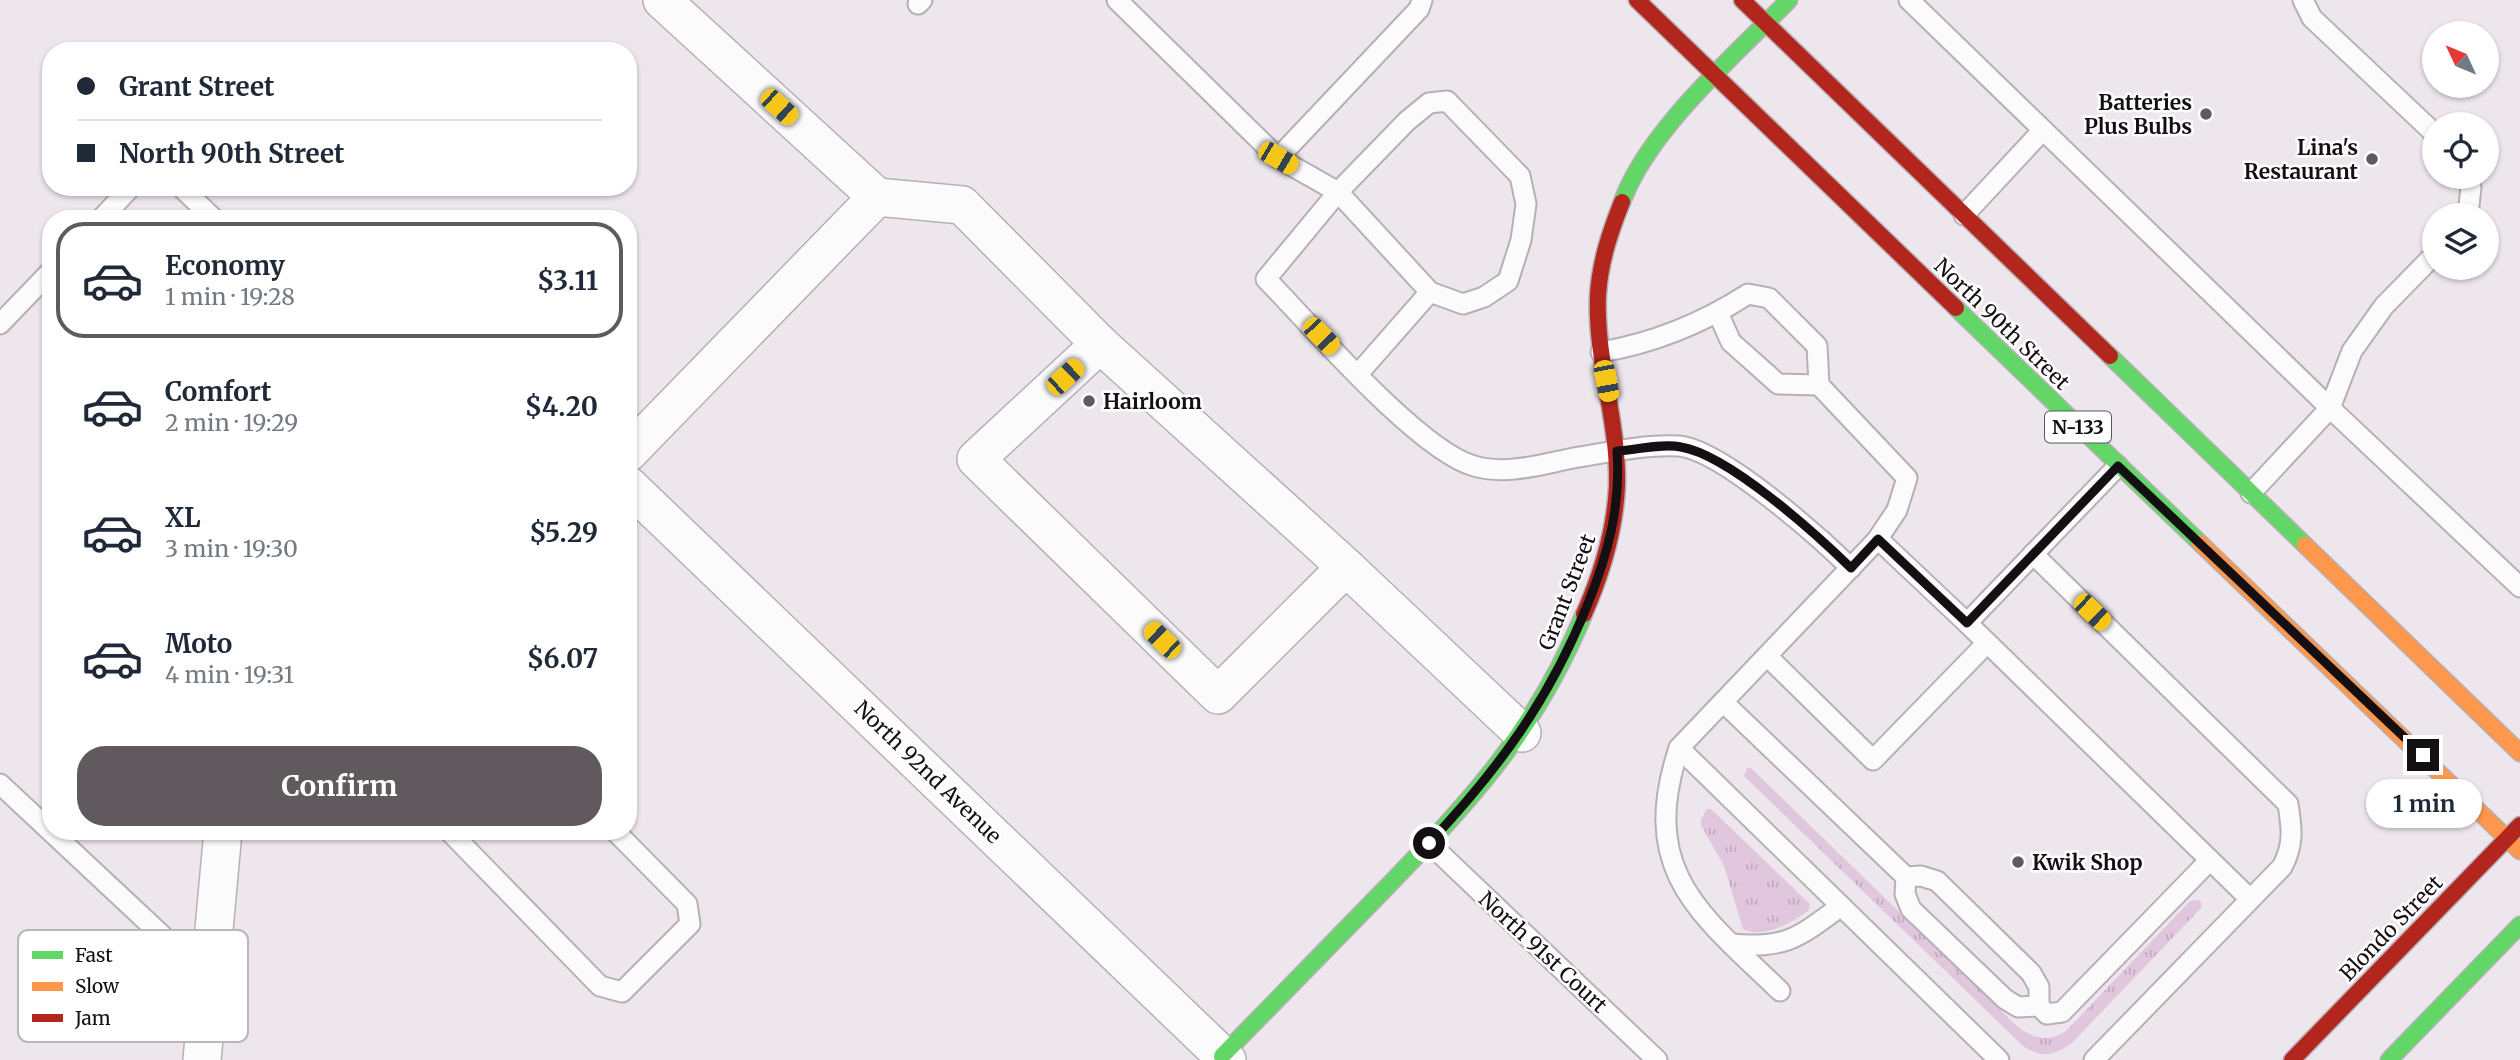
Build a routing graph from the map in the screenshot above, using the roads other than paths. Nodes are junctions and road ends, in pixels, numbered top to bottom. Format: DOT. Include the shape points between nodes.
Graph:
graph roads {
  1 [pos="662,0"];
  2 [pos="1117,0"];
  3 [pos="1422,0"];
  4 [pos="1637,0"];
  5 [pos="1742,0"];
  6 [pos="1789,0"];
  7 [pos="2303,0"];
  8 [pos="1917,3"];
  9 [pos="1766,24"];
  10 [pos="1716,76"];
  11 [pos="2422,122"];
  12 [pos="2043,130"];
  13 [pos="1278,158"];
  14 [pos="1338,192"];
  15 [pos="123,196"];
  16 [pos="190,196"];
  17 [pos="877,197"];
  18 [pos="109,210"];
  19 [pos="205,210"];
  20 [pos="1964,215"];
  21 [pos="2422,267"];
  22 [pos="42,280"];
  23 [pos="1430,292"];
  24 [pos="1718,313"];
  25 [pos="0,324"];
  26 [pos="1100,344"];
  27 [pos="1601,352"];
  28 [pos="1358,373"];
  29 [pos="1819,385"];
  30 [pos="2330,408"];
  31 [pos="637,444"];
  32 [pos="1617,451"];
  33 [pos="2118,466"];
  34 [pos="2251,493"];
  35 [pos="637,494"];
  36 [pos="1875,543"];
  37 [pos="2033,554"];
  38 [pos="1346,568"];
  39 [pos="1851,568"];
  40 [pos="2520,587"];
  41 [pos="1967,623"];
  42 [pos="1987,643"];
  43 [pos="1767,656"];
  44 [pos="1723,702"];
  45 [pos="1522,733"];
  46 [pos="1679,748"];
  47 [pos="2520,754"];
  48 [pos="0,784"];
  49 [pos="42,823"];
  50 [pos="2520,825"];
  51 [pos="2507,839"];
  52 [pos="60,840"];
  53 [pos="222,840"];
  54 [pos="458,840"];
  55 [pos="624,840"];
  56 [pos="1429,843"];
  57 [pos="2520,851"];
  58 [pos="2210,860"];
  59 [pos="1906,877"];
  60 [pos="2250,900"];
  61 [pos="1842,906"];
  62 [pos="2520,925"];
  63 [pos="156,930"];
  64 [pos="214,930"];
  65 [pos="1731,944"];
  66 [pos="1780,991"];
  67 [pos="2039,1006"];
  68 [pos="204,1042"];
  69 [pos="1224,1058"];
  70 [pos="202,1060"];
  71 [pos="1657,1060"];
  72 [pos="1999,1060"];
  73 [pos="2094,1060"];
  74 [pos="2292,1060"];
  75 [pos="2389,1060"];
  1 -- 17 [label="street"];
  2 -- 13 [label="lane"];
  3 -- 13 [label="lane" via="1419,9"];
  4 -- 10 [label="main road, North 90th Street / N-133"];
  5 -- 9 [label="main road"];
  6 -- 9 [label="main road, Grant Street"];
  7 -- 11 [label="lane" via="2312,18"];
  8 -- 12 [label="lane"];
  9 -- 10 [label="main road, Grant Street"];
  9 -- 20 [label="main road"];
  10 -- 27 [label="main road, Grant Street" via="1649,153 1616,208 1598,278"];
  10 -- 33 [label="main road, North 90th Street / N-133"];
  12 -- 20 [label="lane"];
  12 -- 30 [label="lane"];
  13 -- 14 [label="lane"];
  14 -- 23 [label="lane"];
  14 -- 23 [label="lane" via="1429,103 1447,102 1520,176 1526,204 1508,281 1484,297 1462,304"];
  14 -- 28 [label="lane" via="1266,279"];
  15 -- 18 [label="lane"];
  16 -- 19 [label="lane"];
  17 -- 26 [label="street" via="962,205"];
  17 -- 31 [label="street"];
  20 -- 34 [label="main road"];
  21 -- 30 [label="lane" via="2384,306 2352,351"];
  22 -- 25 [label="lane"];
  23 -- 28 [label="lane"];
  24 -- 27 [label="lane" via="1640,346"];
  24 -- 29 [label="lane" via="1731,342 1779,384"];
  24 -- 29 [label="lane" via="1748,294 1769,298 1817,346"];
  26 -- 38 [label="street"];
  26 -- 38 [label="street" via="976,459 1218,695"];
  27 -- 32 [label="main road, Grant Street"];
  28 -- 32 [label="lane" via="1429,440 1471,466 1497,471"];
  29 -- 36 [label="lane" via="1907,478 1897,510"];
  30 -- 34 [label="lane"];
  30 -- 40 [label="lane"];
  32 -- 39 [label="lane" via="1681,446 1699,453 1779,504"];
  32 -- 45 [label="main road, Grant Street" via="1617,506 1602,567 1561,666"];
  33 -- 37 [label="lane"];
  33 -- 51 [label="main road, North 90th Street / N-133"];
  34 -- 47 [label="main road"];
  35 -- 69 [label="street, North 92nd Avenue"];
  36 -- 39 [label="lane"];
  36 -- 41 [label="lane" via="1878,539"];
  37 -- 41 [label="lane"];
  37 -- 60 [label="lane" via="2288,804 2292,848 2282,867"];
  38 -- 45 [label="street"];
  39 -- 43 [label="lane"];
  41 -- 42 [label="lane"];
  42 -- 43 [label="lane" via="1874,760"];
  42 -- 58 [label="lane"];
  43 -- 44 [label="lane"];
  44 -- 46 [label="lane"];
  44 -- 59 [label="lane"];
  45 -- 56 [label="main road, Grant Street"];
  46 -- 61 [label="lane"];
  46 -- 65 [label="lane" via="1664,808 1668,842 1686,896"];
  48 -- 49 [label="lane"];
  50 -- 51 [label="main road, Blondo Street"];
  51 -- 57 [label="main road, North 90th Street / N-133"];
  51 -- 74 [label="main road, Blondo Street"];
  52 -- 63 [label="lane"];
  53 -- 64 [label="street"];
  54 -- 55 [label="lane" via="600,986 622,992 690,924 687,904"];
  56 -- 69 [label="main road, Grant Street"];
  56 -- 71 [label="lane, North 91st Court"];
  58 -- 60 [label="lane"];
  58 -- 67 [label="lane" via="2062,1012 2047,1014"];
  59 -- 67 [label="lane" via="1937,881 2031,973 2039,987"];
  59 -- 67 [label="lane" via="1905,894 1911,909 2005,999 2018,1007"];
  60 -- 73 [label="lane"];
  61 -- 65 [label="lane" via="1795,938 1766,947"];
  61 -- 72 [label="lane"];
  62 -- 75 [label="main road"];
  65 -- 66 [label="lane"];
  68 -- 70 [label="street"];
}
